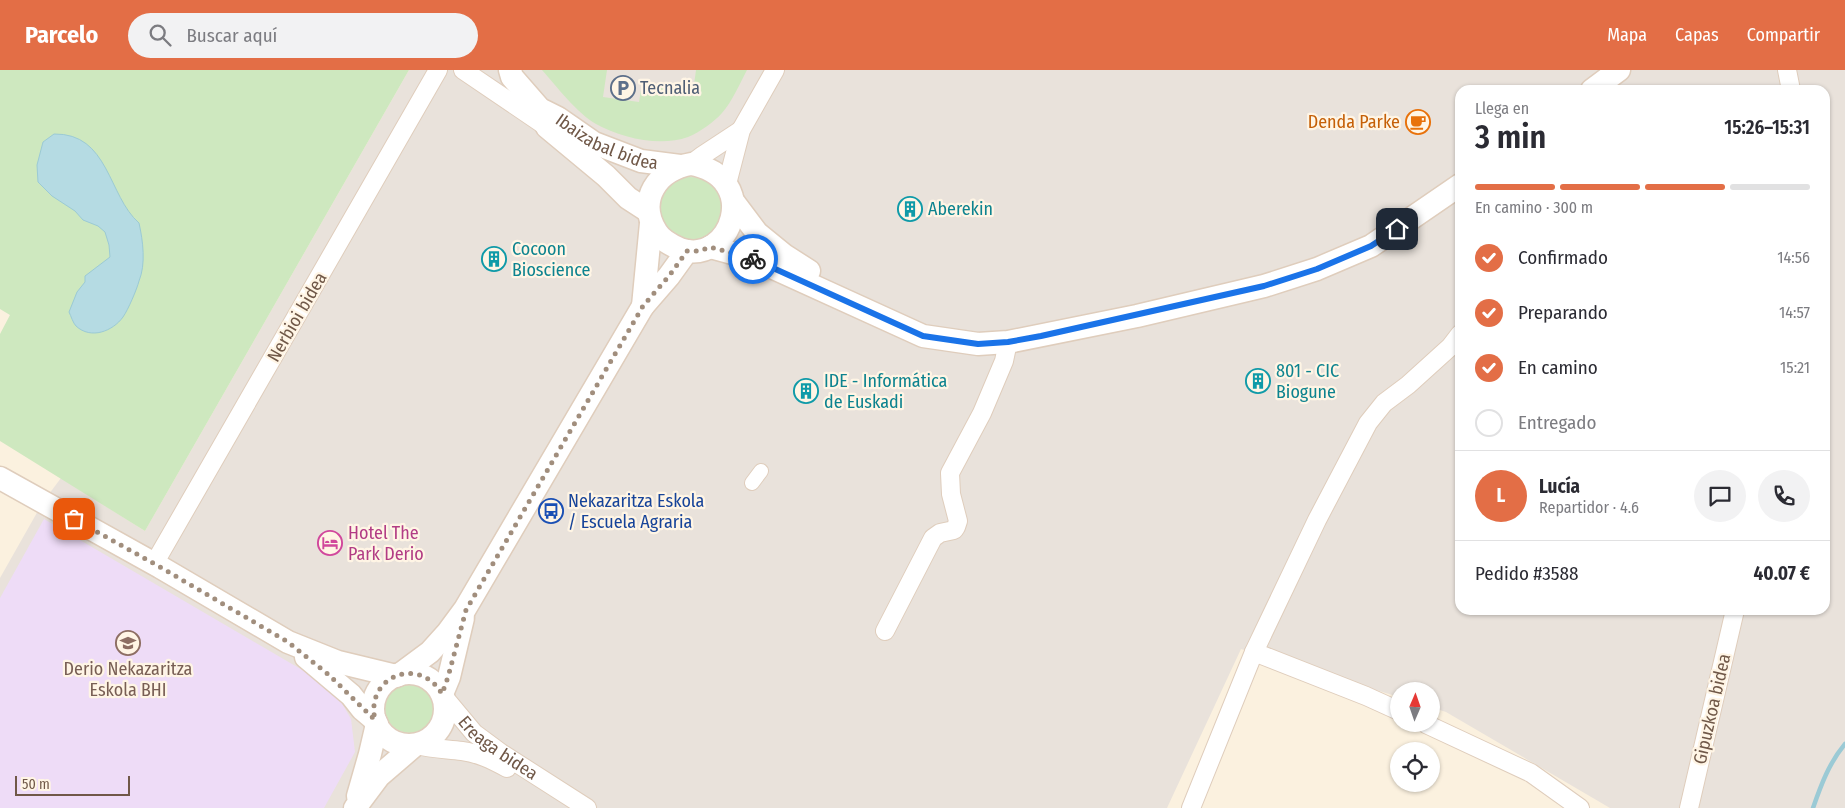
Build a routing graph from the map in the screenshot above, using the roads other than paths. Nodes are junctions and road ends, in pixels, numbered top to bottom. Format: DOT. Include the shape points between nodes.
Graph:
graph roads {
  1 [pos="438,70"];
  2 [pos="463,70"];
  3 [pos="510,70"];
  4 [pos="774,70"];
  5 [pos="1619,70"];
  6 [pos="1787,70"];
  7 [pos="1599,85"];
  8 [pos="1790,85"];
  9 [pos="543,118"];
  10 [pos="741,130"];
  11 [pos="685,165"];
  12 [pos="1455,188"];
  13 [pos="730,192"];
  14 [pos="650,217"];
  15 [pos="710,247"];
  16 [pos="687,251"];
  17 [pos="643,306"];
  18 [pos="888,321"];
  19 [pos="1455,340"];
  20 [pos="1008,342"];
  21 [pos="761,471"];
  22 [pos="0,478"];
  23 [pos="752,483"];
  24 [pos="154,564"];
  25 [pos="466,610"];
  26 [pos="1734,615"];
  27 [pos="885,631"];
  28 [pos="288,642"];
  29 [pos="1254,652"];
  30 [pos="397,675"];
  31 [pos="443,696"];
  32 [pos="1390,707"];
  33 [pos="376,722"];
  34 [pos="1440,731"];
  35 [pos="416,745"];
  36 [pos="560,791"];
  37 [pos="354,808"];
  38 [pos="587,808"];
  39 [pos="1191,808"];
  40 [pos="1580,808"];
  41 [pos="1688,808"];
  1 -- 24 [label="street, Nerbioi bidea"];
  2 -- 9 [label="street"];
  3 -- 9 [label="street, Ibaizabal bidea"];
  4 -- 10 [label="street"];
  5 -- 7 [label="street"];
  6 -- 8 [label="street"];
  9 -- 11 [label="street, Ibaizabal bidea" via="558,118 594,143 641,161"];
  9 -- 14 [label="street, Ibaizabal bidea"];
  10 -- 11 [label="street"];
  10 -- 13 [label="street"];
  11 -- 13 [label="street" via="716,172"];
  11 -- 14 [label="street" via="668,171 658,180 650,195"];
  12 -- 20 [label="street" via="1371,246 1317,269 1256,288"];
  13 -- 15 [label="street" via="733,214 730,225"];
  13 -- 18 [label="street" via="757,233 784,255"];
  14 -- 16 [label="street" via="666,242"];
  14 -- 17 [label="street"];
  15 -- 16 [label="street"];
  15 -- 18 [label="street" via="754,259"];
  16 -- 17 [label="street"];
  17 -- 25 [label="street"];
  18 -- 20 [label="street" via="923,336 978,344"];
  19 -- 29 [label="street" via="1384,403 1368,423"];
  20 -- 27 [label="street" via="1004,361 982,413 950,474 958,521 956,528 933,538"];
  21 -- 23 [label="street"];
  22 -- 24 [label="street"];
  24 -- 28 [label="street"];
  25 -- 30 [label="street" via="430,652"];
  25 -- 31 [label="street"];
  26 -- 41 [label="street, Gipuzkoa bidea"];
  28 -- 30 [label="street" via="338,662"];
  28 -- 33 [label="street" via="334,680"];
  29 -- 32 [label="street"];
  29 -- 39 [label="street"];
  30 -- 31 [label="street" via="424,677 435,684"];
  30 -- 33 [label="street" via="377,694 373,707"];
  31 -- 35 [label="street" via="446,710 443,724 435,735"];
  31 -- 36 [label="street, Ereaga bidea" via="474,733"];
  33 -- 35 [label="street" via="380,731 392,741"];
  33 -- 37 [label="street"];
  34 -- 40 [label="street" via="1531,773"];
  35 -- 36 [label="street, Ereaga bidea" via="490,758 531,782"];
  35 -- 37 [label="street" via="379,776"];
  36 -- 38 [label="street, Ereaga bidea"];
}
